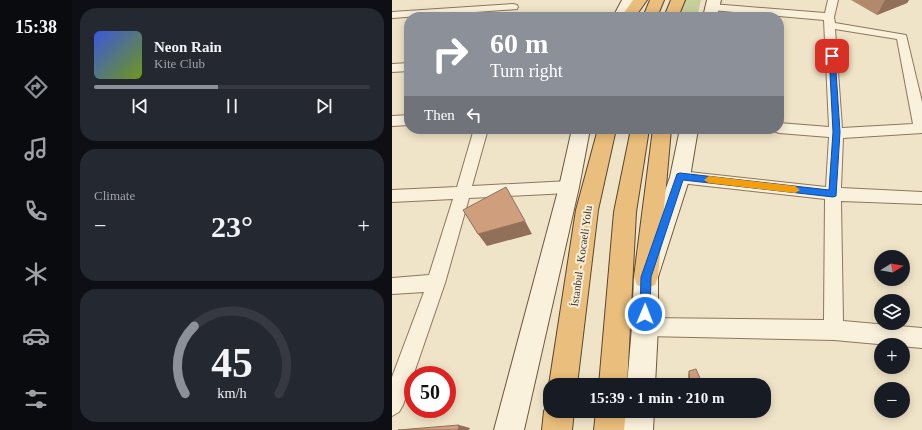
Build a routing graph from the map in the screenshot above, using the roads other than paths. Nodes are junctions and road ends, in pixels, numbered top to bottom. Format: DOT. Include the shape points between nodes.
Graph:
graph roads {
  1 [pos="629,0"];
  2 [pos="640,0"];
  3 [pos="657,0"];
  4 [pos="833,0"];
  5 [pos="513,8"];
  6 [pos="712,8"];
  7 [pos="446,12"];
  8 [pos="623,12"];
  9 [pos="632,12"];
  10 [pos="652,12"];
  11 [pos="748,12"];
  12 [pos="395,15"];
  13 [pos="784,16"];
  14 [pos="829,21"];
  15 [pos="392,26"];
  16 [pos="404,67"];
  17 [pos="392,68"];
  18 [pos="404,120"];
  19 [pos="392,121"];
  20 [pos="784,128"];
  21 [pos="921,128"];
  22 [pos="836,132"];
  23 [pos="480,134"];
  24 [pos="580,134"];
  25 [pos="606,134"];
  26 [pos="639,134"];
  27 [pos="661,134"];
  28 [pos="688,134"];
  29 [pos="680,176"];
  30 [pos="569,187"];
  31 [pos="462,193"];
  32 [pos="833,194"];
  33 [pos="392,196"];
  34 [pos="922,198"];
  35 [pos="646,277"];
  36 [pos="436,283"];
  37 [pos="392,286"];
  38 [pos="645,327"];
  39 [pos="834,330"];
  40 [pos="922,338"];
  41 [pos="564,378"];
  42 [pos="613,378"];
  43 [pos="641,378"];
  44 [pos="392,405"];
  45 [pos="558,418"];
  46 [pos="610,418"];
  47 [pos="639,418"];
  48 [pos="509,430"];
  49 [pos="557,430"];
  50 [pos="609,430"];
  51 [pos="638,430"];
  1 -- 8 [label="main road"];
  2 -- 9 [label="highway"];
  3 -- 10 [label="highway"];
  4 -- 14 [label="street"];
  5 -- 7 [label="street"];
  6 -- 11 [label="street"];
  12 -- 15 [label="street"];
  13 -- 14 [label="street"];
  14 -- 21 [label="street" via="902,37"];
  14 -- 22 [label="street"];
  16 -- 17 [label="street"];
  18 -- 19 [label="street"];
  20 -- 22 [label="street"];
  21 -- 22 [label="street"];
  22 -- 32 [label="street"];
  23 -- 31 [label="street"];
  24 -- 30 [label="main road"];
  25 -- 41 [label="highway, İstanbul - Kocaeli Yolu" via="587,210"];
  26 -- 42 [label="highway" via="625,212"];
  27 -- 35 [label="highway"];
  28 -- 29 [label="main road"];
  29 -- 32 [label="street"];
  29 -- 35 [label="main road"];
  30 -- 31 [label="street"];
  30 -- 48 [label="main road"];
  31 -- 33 [label="street"];
  31 -- 36 [label="street"];
  32 -- 34 [label="street"];
  32 -- 39 [label="street"];
  35 -- 38 [label="main road"];
  36 -- 37 [label="street"];
  36 -- 44 [label="street"];
  38 -- 39 [label="street"];
  38 -- 43 [label="main road"];
  39 -- 40 [label="street"];
  45 -- 49 [label="highway"];
  46 -- 50 [label="highway"];
  47 -- 51 [label="main road"];
}
